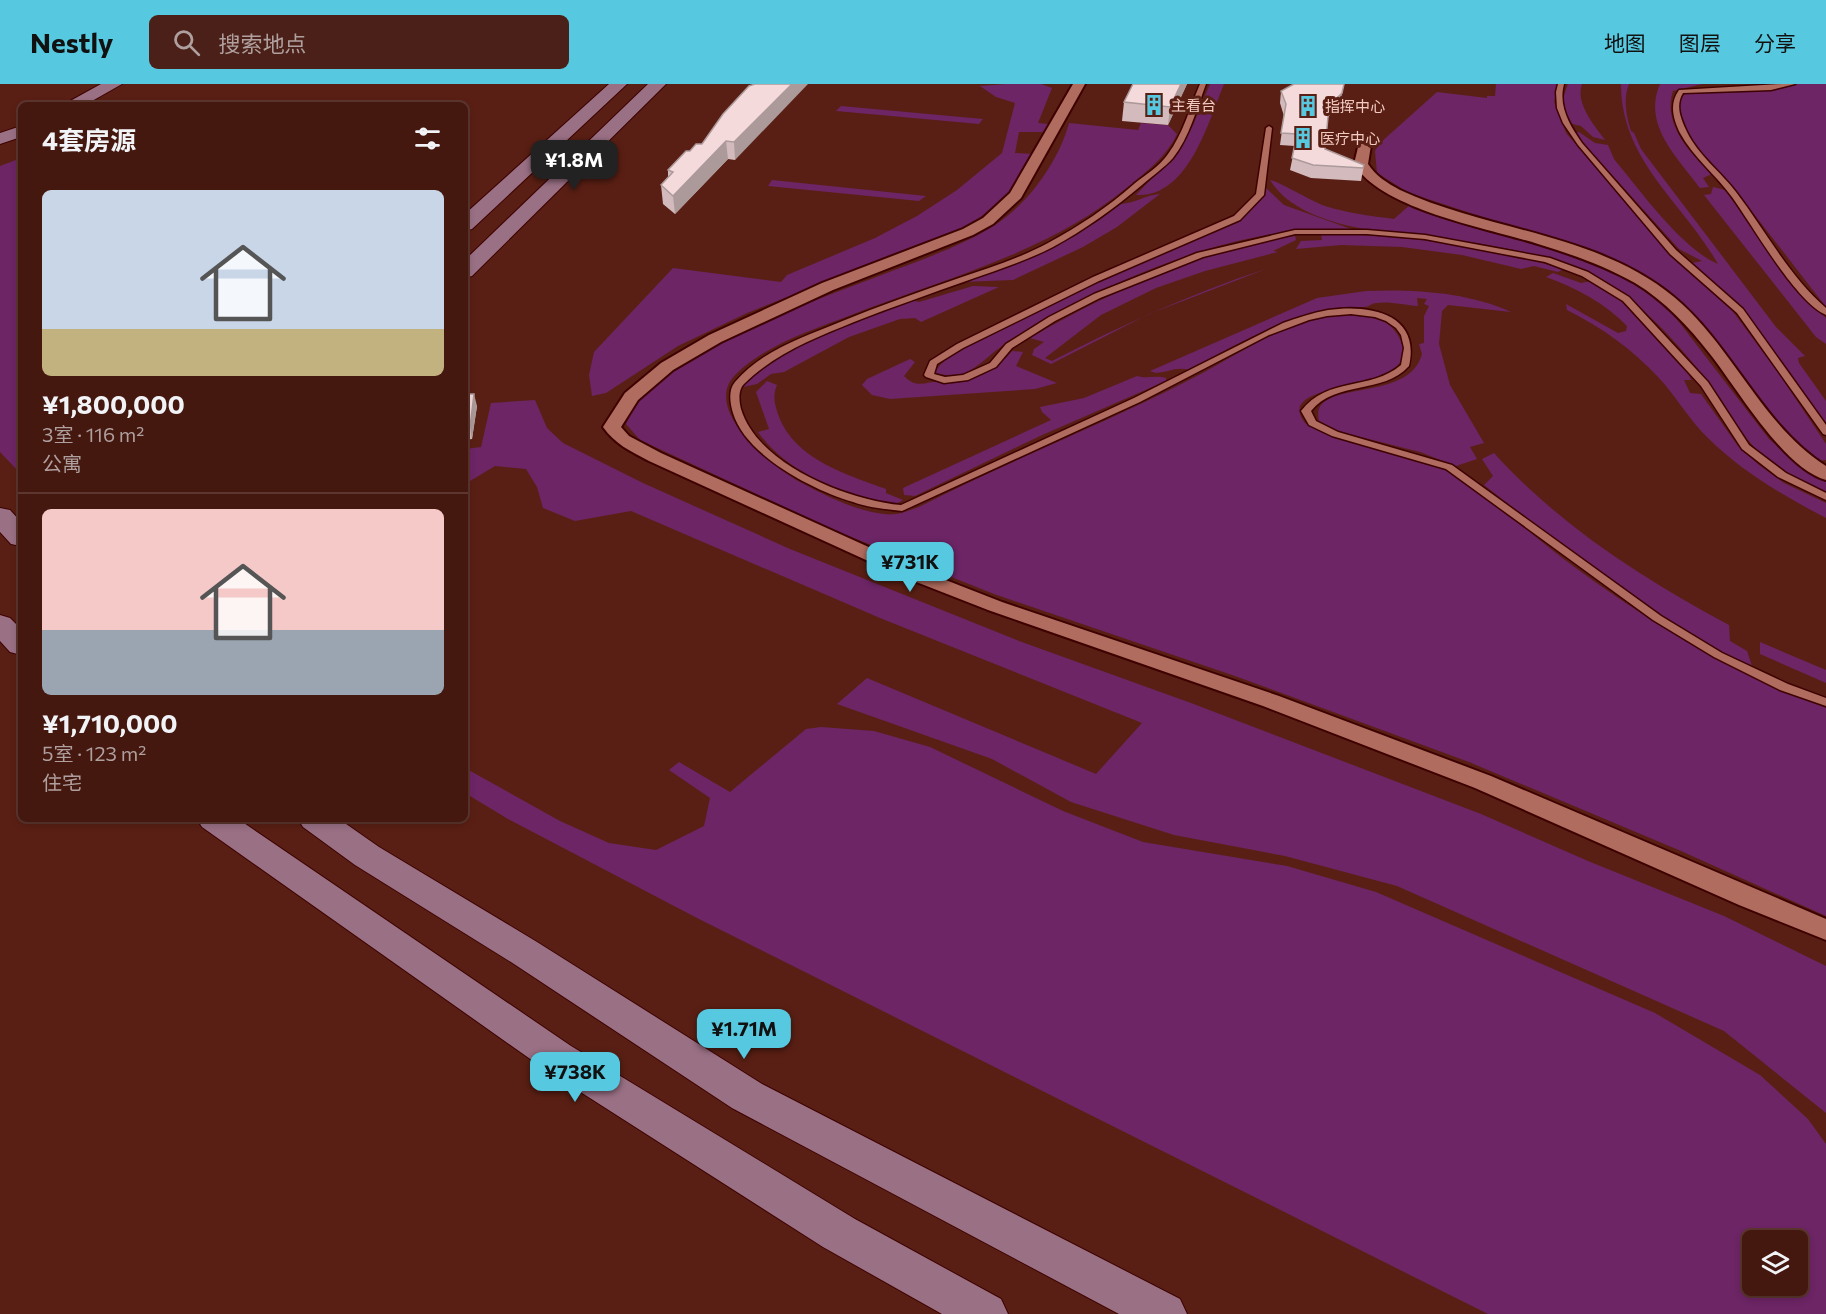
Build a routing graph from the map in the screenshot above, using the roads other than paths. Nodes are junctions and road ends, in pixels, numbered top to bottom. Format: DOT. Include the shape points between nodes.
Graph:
graph roads {
  1 [pos="619,84"];
  2 [pos="658,84"];
  3 [pos="1079,84"];
  4 [pos="1203,84"];
  5 [pos="1561,84"];
  6 [pos="1792,84"];
  7 [pos="108,89"];
  8 [pos="79,102"];
  9 [pos="1269,128"];
  10 [pos="18,132"];
  11 [pos="0,139"];
  12 [pos="1366,139"];
  13 [pos="468,222"];
  14 [pos="468,269"];
  15 [pos="1826,312"];
  16 [pos="1826,432"];
  17 [pos="1826,474"];
  18 [pos="1826,496"];
  19 [pos="18,508"];
  20 [pos="0,517"];
  21 [pos="18,535"];
  22 [pos="18,547"];
  23 [pos="0,556"];
  24 [pos="0,624"];
  25 [pos="18,643"];
  26 [pos="1826,702"];
  27 [pos="218,822"];
  28 [pos="319,822"];
  29 [pos="1826,930"];
  30 [pos="985,1314"];
  31 [pos="1164,1314"];
  1 -- 13 [label="main road"];
  2 -- 14 [label="main road"];
  3 -- 29 [label="street" via="1016,195 988,221 739,324 646,381 615,416 612,427 623,440 655,457 908,572 1271,701 1484,782"];
  4 -- 26 [label="lane" via="1170,157 1124,197 1050,245 840,324 762,363 737,385 735,404 744,427 764,449 795,472 829,490 874,505 902,508 1296,321 1326,313 1367,312 1402,329 1408,347 1405,366 1388,379 1330,392 1313,400 1306,411 1312,423 1335,434 1449,466 1657,618 1718,656"];
  5 -- 16 [label="lane" via="1557,93 1560,108 1580,144 1673,252 1740,311"];
  6 -- 15 [label="lane" via="1681,91 1675,109 1695,149"];
  7 -- 8 [label="main road"];
  9 -- 18 [label="lane" via="1260,195 1237,218 1096,279 960,346 933,363 928,375 944,380 965,378 993,364 1009,346 1088,300 1200,255 1295,232 1425,237 1548,260 1585,274 1626,299 1705,384 1745,447 1782,475"];
  10 -- 11 [label="main road"];
  12 -- 17 [label="street" via="1361,164 1387,190 1601,262 1662,293 1694,325 1782,440"];
  19 -- 20 [label="main road"];
  20 -- 21 [label="main road"];
  22 -- 23 [label="main road"];
  24 -- 25 [label="main road"];
  27 -- 30 [label="main road" via="557,1057 838,1233"];
  28 -- 31 [label="main road" via="747,1096"];
}
